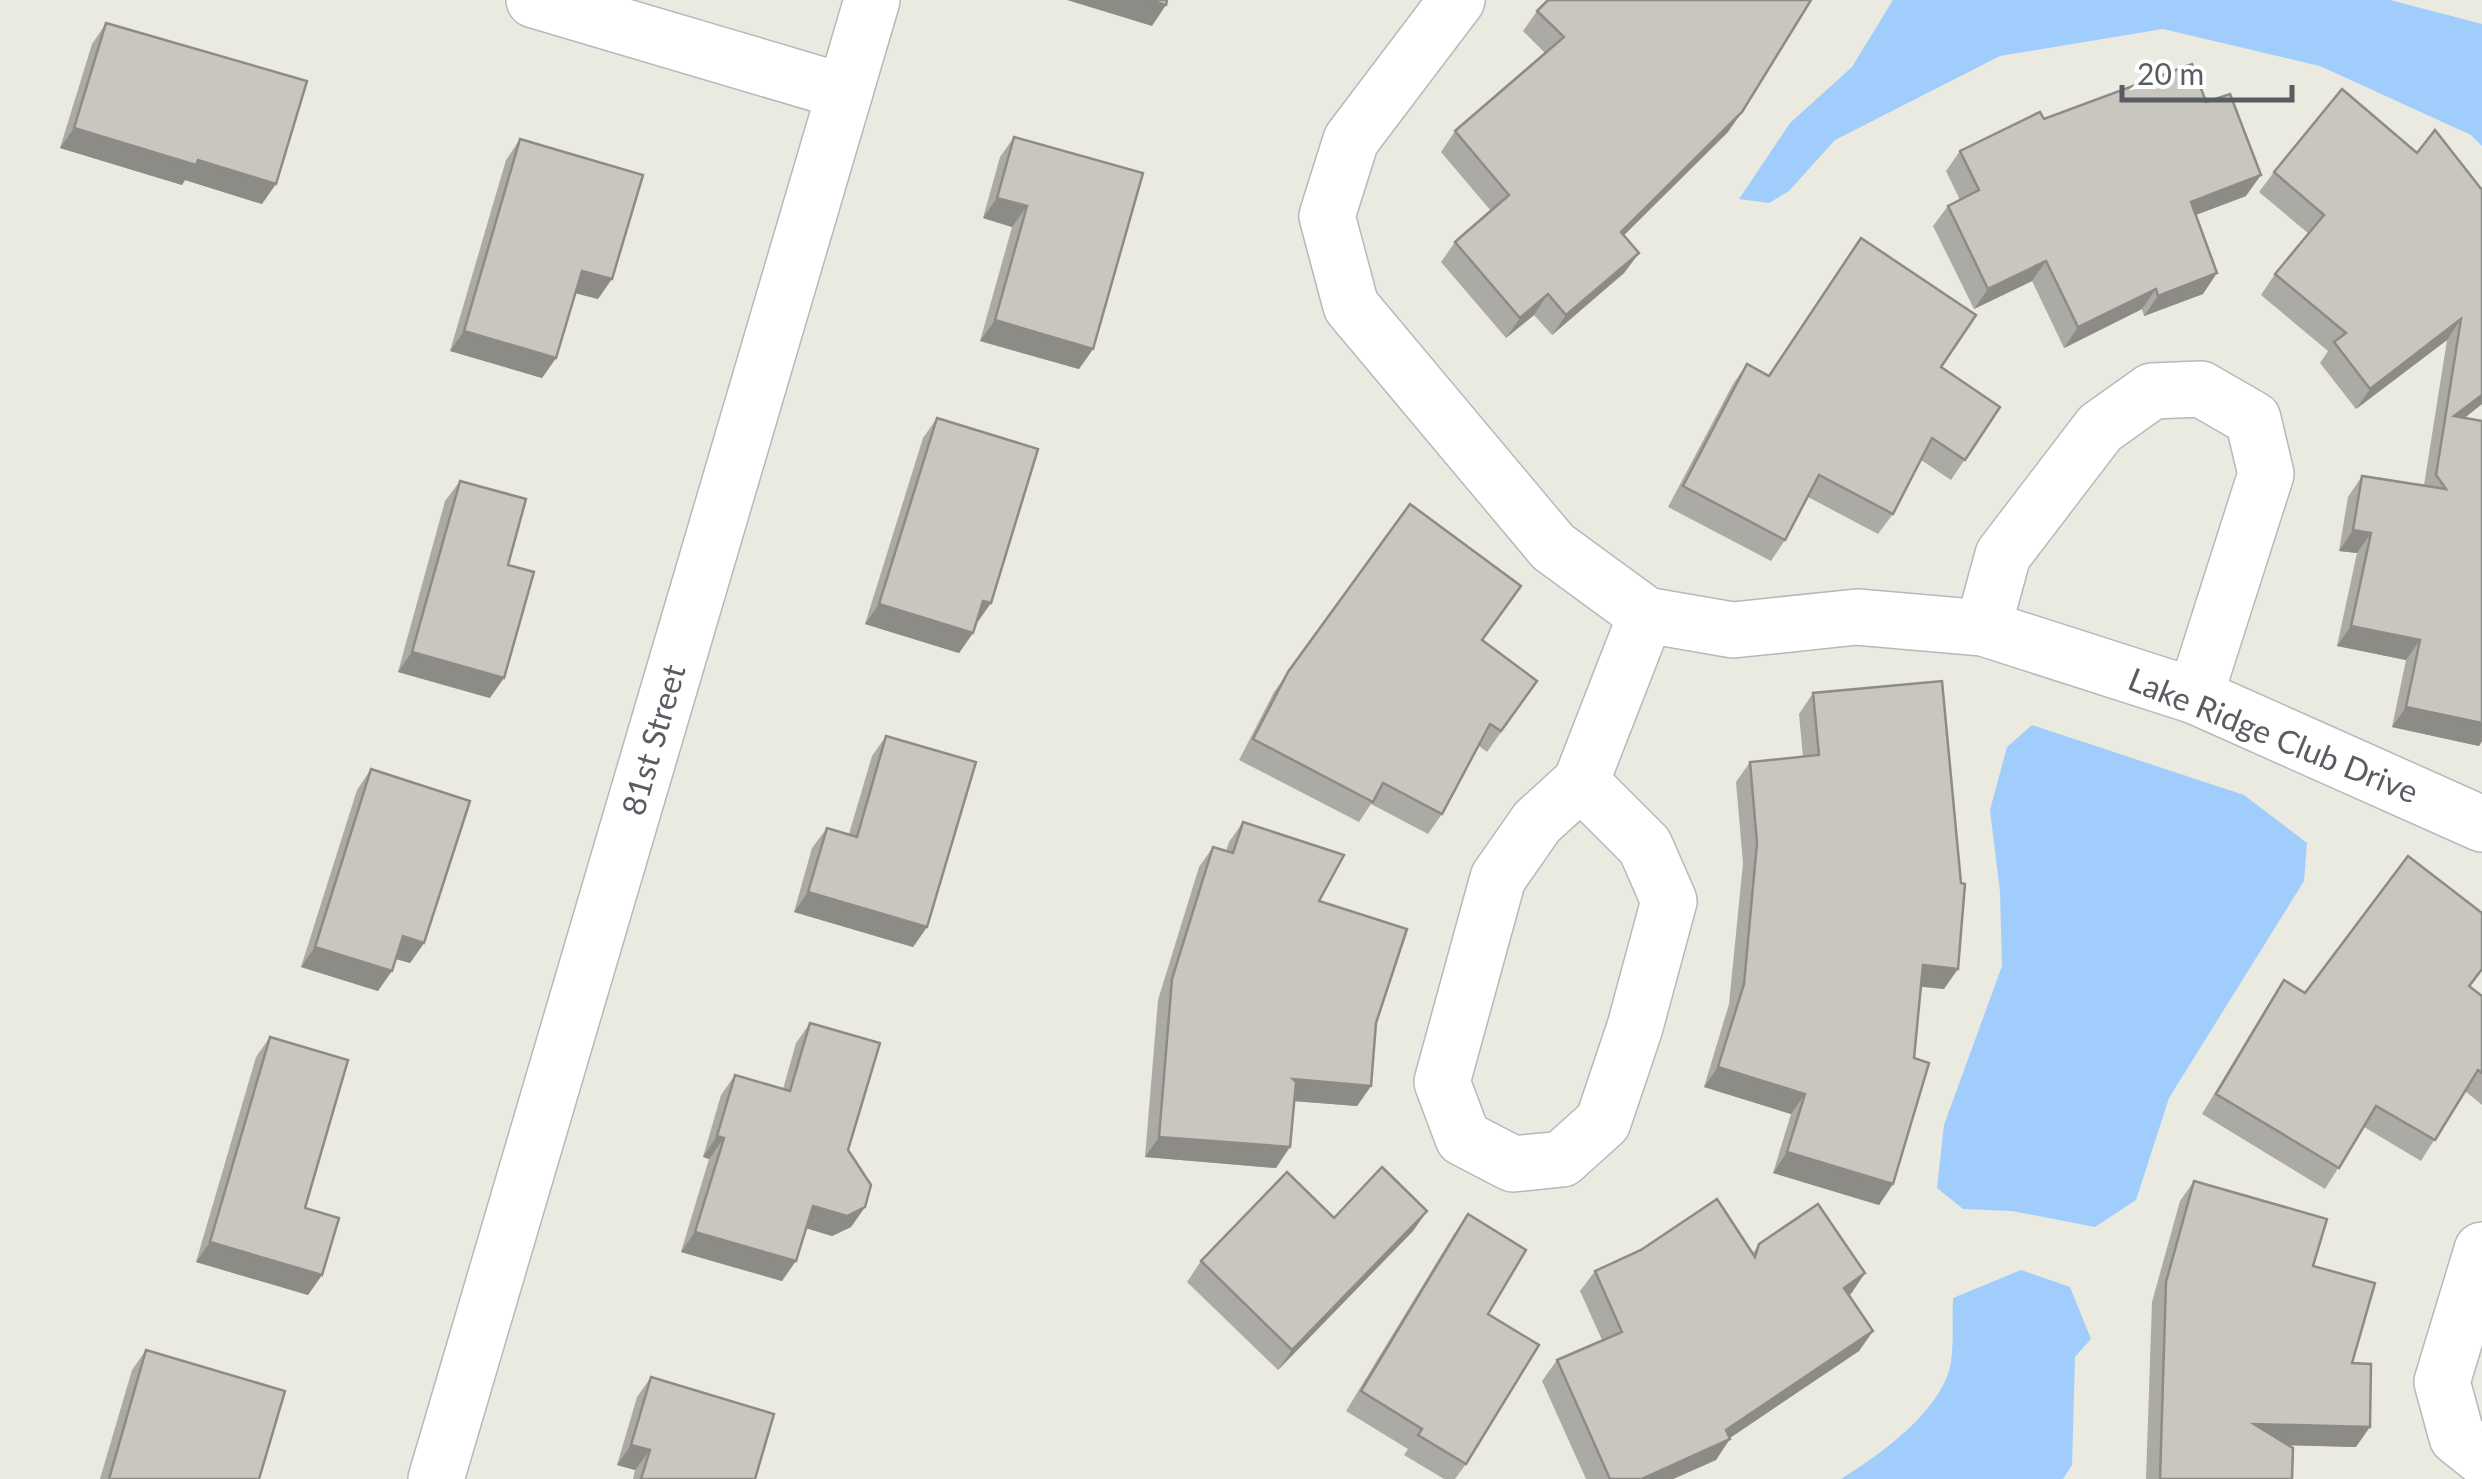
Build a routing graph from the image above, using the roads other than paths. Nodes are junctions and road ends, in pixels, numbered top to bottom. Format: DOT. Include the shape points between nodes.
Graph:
graph roads {
  1 [pos="534,0"];
  2 [pos="872,0"];
  3 [pos="1457,0"];
  4 [pos="845,92"];
  5 [pos="1646,615"];
  6 [pos="1983,628"];
  7 [pos="2195,696"];
  8 [pos="1581,782"];
  9 [pos="2482,824"];
  10 [pos="2482,1250"];
  11 [pos="2482,1457"];
  12 [pos="436,1479"];
  1 -- 4 [label="street"];
  2 -- 4 [label="street, 81st Street"];
  3 -- 5 [label="street, Lake Ridge Club Drive" via="1350,140 1327,216 1350,306 1553,547"];
  4 -- 12 [label="street, 81st Street"];
  5 -- 6 [label="street, Lake Ridge Club Drive" via="1734,630 1857,617"];
  5 -- 8 [label="street"];
  6 -- 7 [label="street, Lake Ridge Club Drive"];
  6 -- 7 [label="street" via="2004,556 2100,428 2152,391 2200,389 2253,418 2266,474"];
  7 -- 9 [label="street, Lake Ridge Club Drive"];
  8 -- 8 [label="street" via="1537,822 1498,878 1442,1082 1463,1138 1513,1164 1562,1159 1604,1122 1669,902 1645,846"];
  10 -- 11 [label="street" via="2442,1382 2457,1437"];
}
